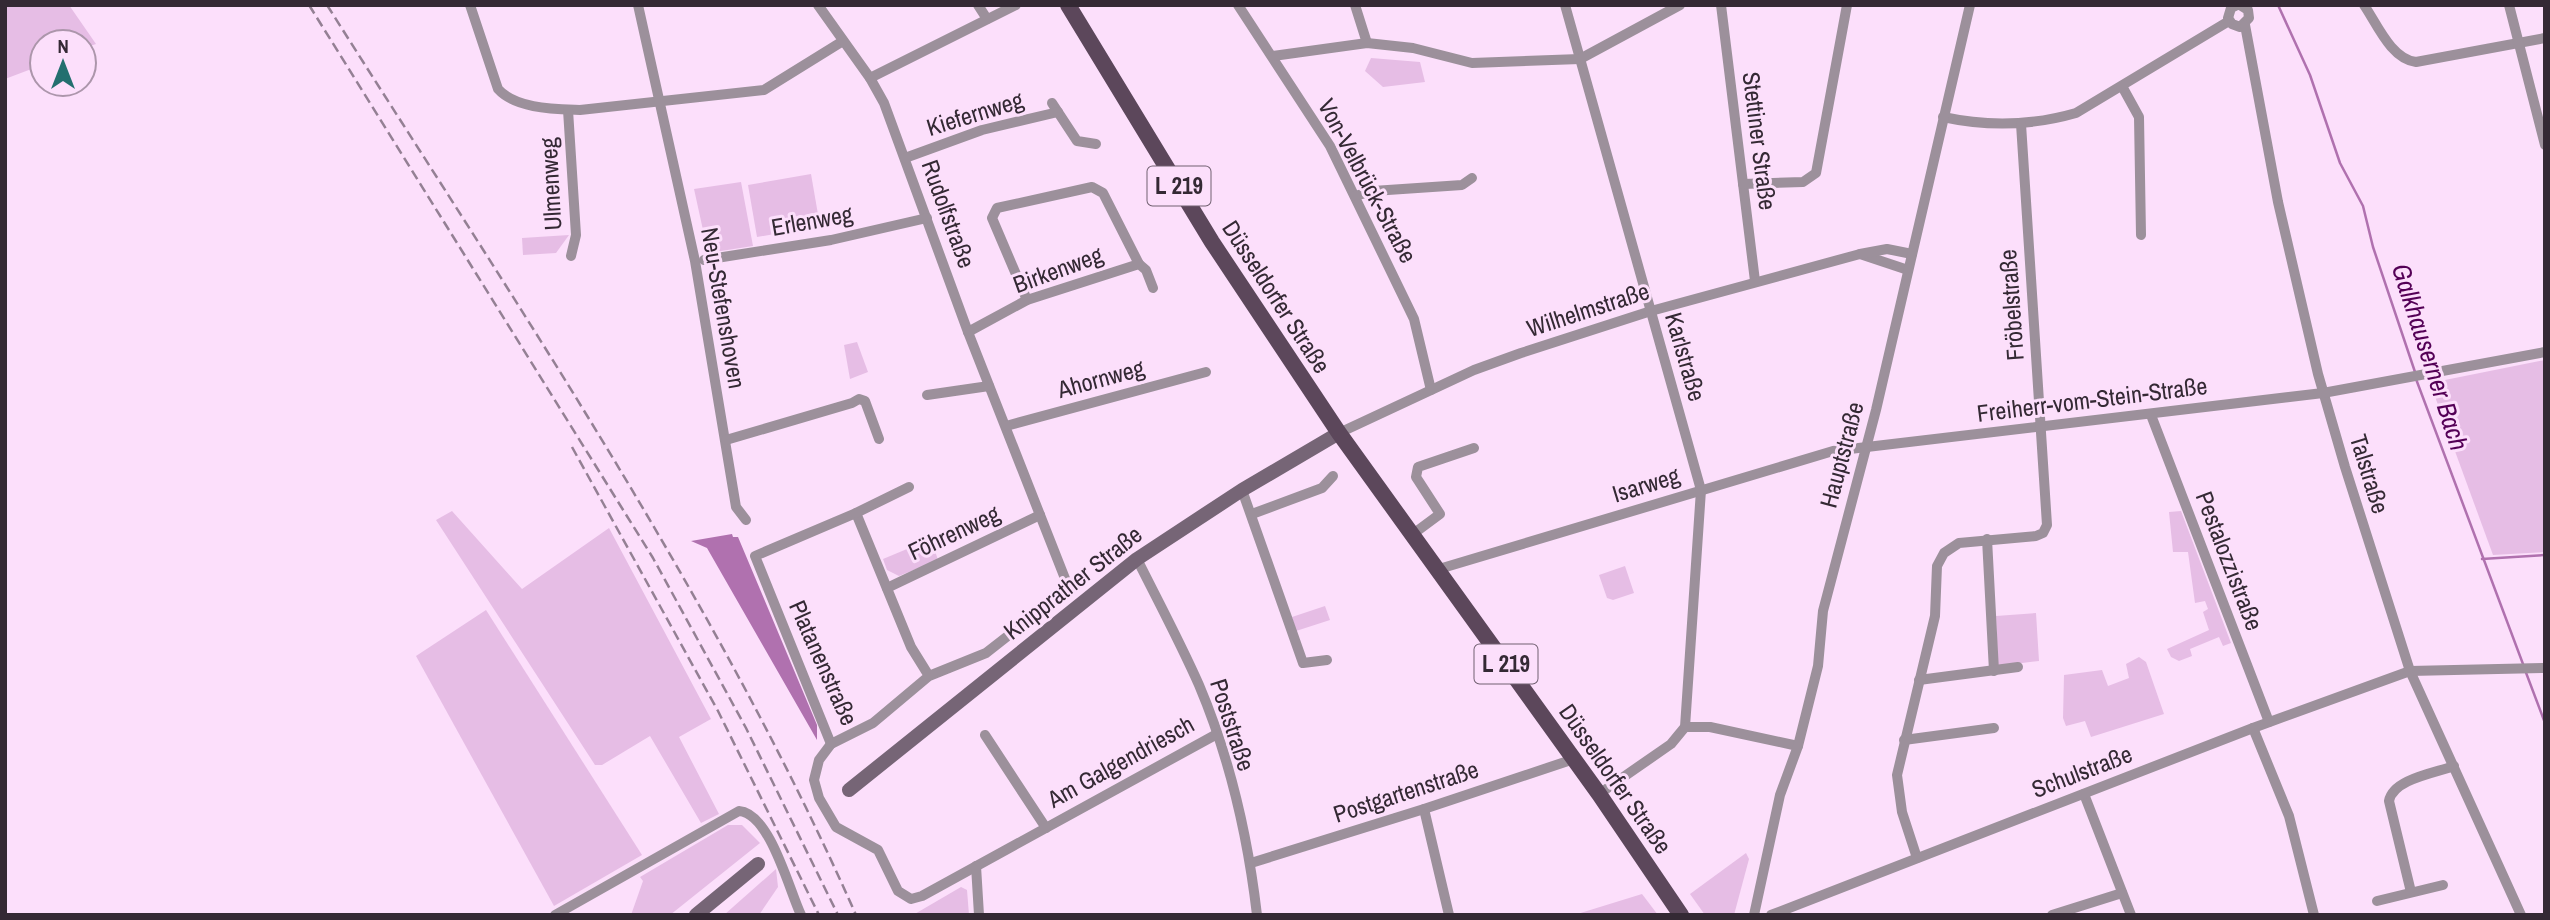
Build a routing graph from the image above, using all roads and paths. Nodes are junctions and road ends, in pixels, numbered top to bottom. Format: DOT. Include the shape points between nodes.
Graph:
graph roads {
  1 [pos="470,5"];
  2 [pos="638,5"];
  3 [pos="818,5"];
  4 [pos="978,5"];
  5 [pos="1016,5"];
  6 [pos="1068,5"];
  7 [pos="1238,5"];
  8 [pos="1356,5"];
  9 [pos="1565,5"];
  10 [pos="1680,5"];
  11 [pos="1721,5"];
  12 [pos="1847,5"];
  13 [pos="1969,5"];
  14 [pos="2364,5"];
  15 [pos="2509,5"];
  16 [pos="2244,6"];
  17 [pos="987,19"];
  18 [pos="2229,21"];
  19 [pos="2245,25"];
  20 [pos="2545,38"];
  21 [pos="843,41"];
  22 [pos="1367,43"];
  23 [pos="2520,43"];
  24 [pos="1273,56"];
  25 [pos="1580,59"];
  26 [pos="870,78"];
  27 [pos="2123,88"];
  28 [pos="660,103"];
  29 [pos="568,110"];
  30 [pos="1943,117"];
  31 [pos="2021,124"];
  32 [pos="1096,144"];
  33 [pos="2545,145"];
  34 [pos="905,158"];
  35 [pos="1472,178"];
  36 [pos="1743,184"];
  37 [pos="1355,196"];
  38 [pos="927,218"];
  39 [pos="2141,235"];
  40 [pos="1860,254"];
  41 [pos="1912,254"];
  42 [pos="571,256"];
  43 [pos="704,260"];
  44 [pos="1139,264"];
  45 [pos="1908,270"];
  46 [pos="1755,281"];
  47 [pos="1153,288"];
  48 [pos="1027,300"];
  49 [pos="1651,311"];
  50 [pos="968,332"];
  51 [pos="2545,352"];
  52 [pos="1206,372"];
  53 [pos="989,386"];
  54 [pos="1431,390"];
  55 [pos="2323,393"];
  56 [pos="927,395"];
  57 [pos="2151,415"];
  58 [pos="1006,426"];
  59 [pos="2040,428"];
  60 [pos="1339,433"];
  61 [pos="879,439"];
  62 [pos="726,440"];
  63 [pos="1866,445"];
  64 [pos="1474,448"];
  65 [pos="1016,450"];
  66 [pos="1333,476"];
  67 [pos="909,487"];
  68 [pos="1241,489"];
  69 [pos="1701,490"];
  70 [pos="856,513"];
  71 [pos="1252,514"];
  72 [pos="1040,515"];
  73 [pos="746,520"];
  74 [pos="1413,534"];
  75 [pos="1987,539"];
  76 [pos="1137,559"];
  77 [pos="1439,569"];
  78 [pos="887,589"];
  79 [pos="1327,660"];
  80 [pos="2018,667"];
  81 [pos="2545,668"];
  82 [pos="1994,671"];
  83 [pos="2410,671"];
  84 [pos="929,676"];
  85 [pos="1919,680"];
  86 [pos="2269,722"];
  87 [pos="1685,727"];
  88 [pos="1994,728"];
  89 [pos="2253,728"];
  90 [pos="1217,734"];
  91 [pos="985,735"];
  92 [pos="1904,740"];
  93 [pos="831,744"];
  94 [pos="1798,746"];
  95 [pos="1574,759"];
  96 [pos="2454,766"];
  97 [pos="849,790"];
  98 [pos="1599,794"];
  99 [pos="2084,794"];
  100 [pos="1424,809"];
  101 [pos="1046,828"];
  102 [pos="1917,858"];
  103 [pos="1251,863"];
  104 [pos="758,864"];
  105 [pos="976,866"];
  106 [pos="2443,885"];
  107 [pos="2411,892"];
  108 [pos="2122,893"];
  109 [pos="2377,901"];
  110 [pos="1757,914"];
  111 [pos="555,915"];
  112 [pos="695,915"];
  113 [pos="801,915"];
  114 [pos="979,915"];
  115 [pos="1257,915"];
  116 [pos="1449,915"];
  117 [pos="1681,915"];
  118 [pos="1771,915"];
  119 [pos="2052,915"];
  120 [pos="2131,915"];
  121 [pos="2314,915"];
  122 [pos="2521,915"];
  1 -- 29 [label="street" via="498,89 507,99"];
  2 -- 28 [label="street, Neu-Stefenshoven"];
  3 -- 21 [label="street, Rudolfstraße"];
  4 -- 17 [label="street"];
  5 -- 17 [label="street"];
  6 -- 60 [label="main road, Düsseldorfer Straße / L 219" via="1212,242"];
  7 -- 24 [label="street, Von-Velbrück-Straße"];
  8 -- 22 [label="street"];
  9 -- 25 [label="street, Karlstraße"];
  10 -- 25 [label="street"];
  11 -- 36 [label="street, Stettiner Straße"];
  12 -- 36 [label="street" via="1816,173 1803,182"];
  13 -- 30 [label="street, Hauptstraße"];
  14 -- 23 [label="street" via="2405,61"];
  15 -- 23 [label="street"];
  16 -- 18 [label="street" via="2229,12"];
  16 -- 19 [label="street" via="2249,18"];
  17 -- 26 [label="street"];
  18 -- 19 [label="street"];
  18 -- 27 [label="street"];
  19 -- 55 [label="street, Talstraße" via="2278,202"];
  20 -- 23 [label="street"];
  21 -- 26 [label="street, Rudolfstraße"];
  21 -- 28 [label="street" via="764,90"];
  22 -- 24 [label="street"];
  22 -- 25 [label="street" via="1413,48 1472,63"];
  23 -- 33 [label="street"];
  24 -- 37 [label="street, Von-Velbrück-Straße"];
  25 -- 49 [label="street, Karlstraße"];
  26 -- 34 [label="street, Rudolfstraße"];
  27 -- 31 [label="street" via="2076,113"];
  27 -- 39 [label="street" via="2139,117"];
  28 -- 29 [label="street"];
  28 -- 62 [label="street, Neu-Stefenshoven" via="695,261"];
  29 -- 42 [label="street, Ulmenweg" via="576,235"];
  30 -- 31 [label="street"];
  30 -- 41 [label="street, Hauptstraße"];
  31 -- 59 [label="street, Fröbelstraße"];
  32 -- 34 [label="street, Kiefernweg" via="1077,141 1055,108"];
  34 -- 38 [label="street, Rudolfstraße"];
  35 -- 37 [label="street" via="1462,186"];
  36 -- 46 [label="street, Stettiner Straße"];
  37 -- 54 [label="street, Von-Velbrück-Straße" via="1414,319"];
  38 -- 43 [label="street, Erlenweg" via="831,240"];
  38 -- 50 [label="street, Rudolfstraße"];
  40 -- 41 [label="street, Wilhelmstraße" via="1886,249"];
  40 -- 45 [label="street"];
  40 -- 46 [label="street, Wilhelmstraße"];
  41 -- 45 [label="street, Hauptstraße"];
  44 -- 47 [label="street, Birkenweg"];
  44 -- 48 [label="street, Birkenweg"];
  44 -- 48 [label="street" via="1103,193 1092,187 997,208 992,218"];
  45 -- 63 [label="street, Hauptstraße"];
  46 -- 49 [label="street, Wilhelmstraße"];
  48 -- 50 [label="street, Birkenweg"];
  49 -- 54 [label="street, Wilhelmstraße" via="1474,370"];
  49 -- 69 [label="street, Karlstraße"];
  50 -- 53 [label="street, Rudolfstraße"];
  51 -- 55 [label="street, Freiherr-vom-Stein-Straße"];
  52 -- 58 [label="street, Ahornweg"];
  53 -- 56 [label="street"];
  53 -- 58 [label="street, Rudolfstraße"];
  54 -- 60 [label="street, Wilhelmstraße"];
  55 -- 57 [label="street, Freiherr-vom-Stein-Straße"];
  55 -- 83 [label="street, Talstraße"];
  57 -- 59 [label="street, Freiherr-vom-Stein-Straße"];
  57 -- 86 [label="street, Pestalozzistraße"];
  58 -- 65 [label="street, Rudolfstraße"];
  59 -- 63 [label="street, Freiherr-vom-Stein-Straße"];
  59 -- 75 [label="street, Fröbelstraße" via="2047,525 2036,536"];
  60 -- 68 [label="main road, Knipprather Straße"];
  60 -- 74 [label="main road, Düsseldorfer Straße / L 219"];
  61 -- 62 [label="street" via="865,401 859,399"];
  62 -- 73 [label="street, Neu-Stefenshoven" via="736,507"];
  63 -- 69 [label="street, Isarweg"];
  63 -- 94 [label="street, Hauptstraße" via="1824,611 1818,666"];
  64 -- 74 [label="street" via="1418,467 1416,477 1440,514"];
  65 -- 72 [label="street, Platanenstraße"];
  66 -- 71 [label="street" via="1322,488"];
  67 -- 70 [label="street"];
  68 -- 71 [label="street"];
  68 -- 76 [label="main road, Knipprather Straße"];
  69 -- 77 [label="street, Isarweg"];
  69 -- 87 [label="street, Karlstraße"];
  70 -- 78 [label="street, Föhrenweg"];
  70 -- 93 [label="street, Platanenstraße" via="755,556"];
  71 -- 79 [label="street" via="1303,663"];
  72 -- 78 [label="street, Föhrenweg"];
  72 -- 84 [label="street, Platanenstraße" via="1066,581 1064,592 986,653"];
  74 -- 77 [label="main road, Düsseldorfer Straße / L 219"];
  75 -- 82 [label="street"];
  75 -- 85 [label="street" via="1959,543 1940,560 1934,582 1936,610"];
  76 -- 90 [label="street, Poststraße" via="1199,686"];
  76 -- 97 [label="main road, Knipprather Straße"];
  77 -- 95 [label="main road, Düsseldorfer Straße / L 219"];
  78 -- 84 [label="street, Föhrenweg" via="911,648"];
  80 -- 82 [label="street"];
  81 -- 83 [label="street, Schulstraße"];
  82 -- 85 [label="street"];
  83 -- 86 [label="street, Schulstraße"];
  83 -- 96 [label="street, Talstraße"];
  84 -- 93 [label="street, Platanenstraße" via="873,723"];
  85 -- 92 [label="street"];
  86 -- 89 [label="street, Schulstraße"];
  87 -- 94 [label="street" via="1710,727"];
  87 -- 98 [label="street" via="1671,744"];
  88 -- 92 [label="street"];
  89 -- 99 [label="street, Schulstraße"];
  89 -- 121 [label="street" via="2289,816"];
  90 -- 101 [label="street, Am Galgendriesch"];
  90 -- 103 [label="street, Poststraße"];
  91 -- 101 [label="street, Am Galgendriesch"];
  92 -- 102 [label="street" via="1897,784"];
  93 -- 105 [label="street, Am Galgendriesch" via="819,761 814,780 819,798 836,827 878,850 901,895 916,899"];
  94 -- 110 [label="street, Hauptstraße" via="1780,795"];
  95 -- 98 [label="main road, Düsseldorfer Straße / L 219"];
  95 -- 100 [label="street, Postgartenstraße"];
  96 -- 107 [label="street" via="2398,786 2390,794"];
  96 -- 122 [label="street, Talstraße"];
  98 -- 117 [label="main road, Düsseldorfer Straße / L 219"];
  99 -- 102 [label="street, Schulstraße"];
  99 -- 108 [label="street"];
  100 -- 103 [label="street, Postgartenstraße"];
  100 -- 116 [label="street"];
  101 -- 105 [label="street, Am Galgendriesch"];
  102 -- 118 [label="street, Schulstraße"];
  103 -- 115 [label="street, Poststraße"];
  104 -- 112 [label="main road"];
  105 -- 114 [label="street"];
  106 -- 107 [label="street"];
  107 -- 109 [label="street"];
  108 -- 119 [label="street"];
  108 -- 120 [label="street"];
  111 -- 113 [label="street" via="739,811 751,815 769,838"];
}
